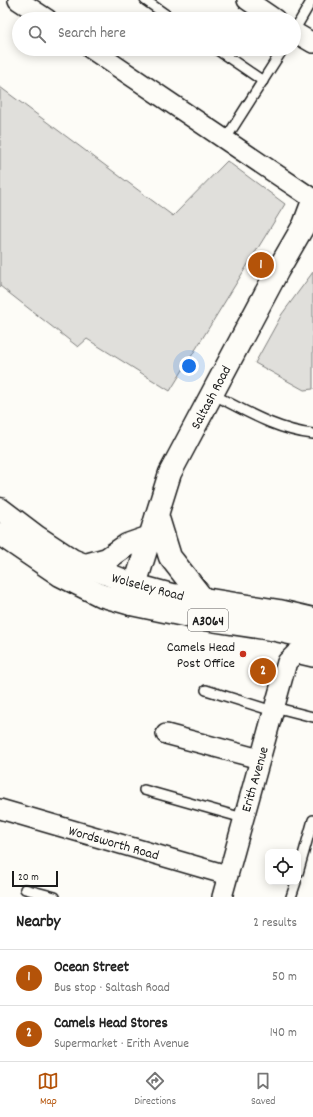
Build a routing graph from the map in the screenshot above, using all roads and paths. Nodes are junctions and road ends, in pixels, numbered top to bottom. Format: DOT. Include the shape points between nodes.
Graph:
graph roads {
  1 [pos="18,0"];
  2 [pos="145,0"];
  3 [pos="247,0"];
  4 [pos="312,0"];
  5 [pos="36,12"];
  6 [pos="162,12"];
  7 [pos="265,12"];
  8 [pos="301,20"];
  9 [pos="301,36"];
  10 [pos="313,43"];
  11 [pos="101,56"];
  12 [pos="226,56"];
  13 [pos="279,56"];
  14 [pos="263,81"];
  15 [pos="225,140"];
  16 [pos="313,200"];
  17 [pos="309,226"];
  18 [pos="212,394"];
  19 [pos="313,434"];
  20 [pos="0,509"];
  21 [pos="157,515"];
  22 [pos="0,534"];
  23 [pos="150,537"];
  24 [pos="85,566"];
  25 [pos="133,594"];
  26 [pos="203,599"];
  27 [pos="313,619"];
  28 [pos="313,638"];
  29 [pos="313,657"];
  30 [pos="206,690"];
  31 [pos="274,709"];
  32 [pos="313,717"];
  33 [pos="166,734"];
  34 [pos="260,759"];
  35 [pos="144,790"];
  36 [pos="0,810"];
  37 [pos="244,818"];
  38 [pos="313,820"];
  39 [pos="301,862"];
  40 [pos="228,875"];
  41 [pos="295,885"];
  42 [pos="25,889"];
  43 [pos="55,897"];
  44 [pos="222,897"];
  45 [pos="291,897"];
  1 -- 5 [label="street"];
  2 -- 6 [label="lane"];
  3 -- 7 [label="street"];
  4 -- 8 [label="lane"];
  9 -- 10 [label="street"];
  11 -- 15 [label="street"];
  12 -- 14 [label="lane"];
  13 -- 14 [label="lane"];
  14 -- 15 [label="lane"];
  15 -- 16 [label="street"];
  16 -- 17 [label="main road, Saltash Road"];
  17 -- 18 [label="main road, Saltash Road" via="278,270"];
  18 -- 19 [label="lane" via="265,421 288,430"];
  18 -- 21 [label="main road, Saltash Road" via="170,473"];
  20 -- 24 [label="main road, Wolseley Road / A3064" via="37,538"];
  21 -- 23 [label="main road, Saltash Road"];
  21 -- 26 [label="main road" via="170,557"];
  22 -- 25 [label="main road, Wolseley Road / A3064" via="60,575 100,595"];
  23 -- 24 [label="main road" via="127,545 106,559"];
  23 -- 25 [label="main road, Saltash Road"];
  24 -- 25 [label="main road, Wolseley Road / A3064"];
  25 -- 26 [label="main road, Wolseley Road / A3064"];
  25 -- 28 [label="main road, Wolseley Road / A3064" via="198,618"];
  26 -- 27 [label="main road, Wolseley Road / A3064"];
  29 -- 31 [label="street, Erith Avenue" via="296,653 287,662"];
  30 -- 31 [label="lane"];
  31 -- 32 [label="lane"];
  31 -- 34 [label="street, Erith Avenue"];
  33 -- 34 [label="street"];
  34 -- 37 [label="street, Erith Avenue"];
  35 -- 37 [label="lane"];
  36 -- 40 [label="street, Wordsworth Road"];
  37 -- 40 [label="street, Erith Avenue"];
  38 -- 39 [label="lane"];
  40 -- 44 [label="street, Erith Avenue"];
  41 -- 45 [label="lane"];
  42 -- 43 [label="lane"];
}
